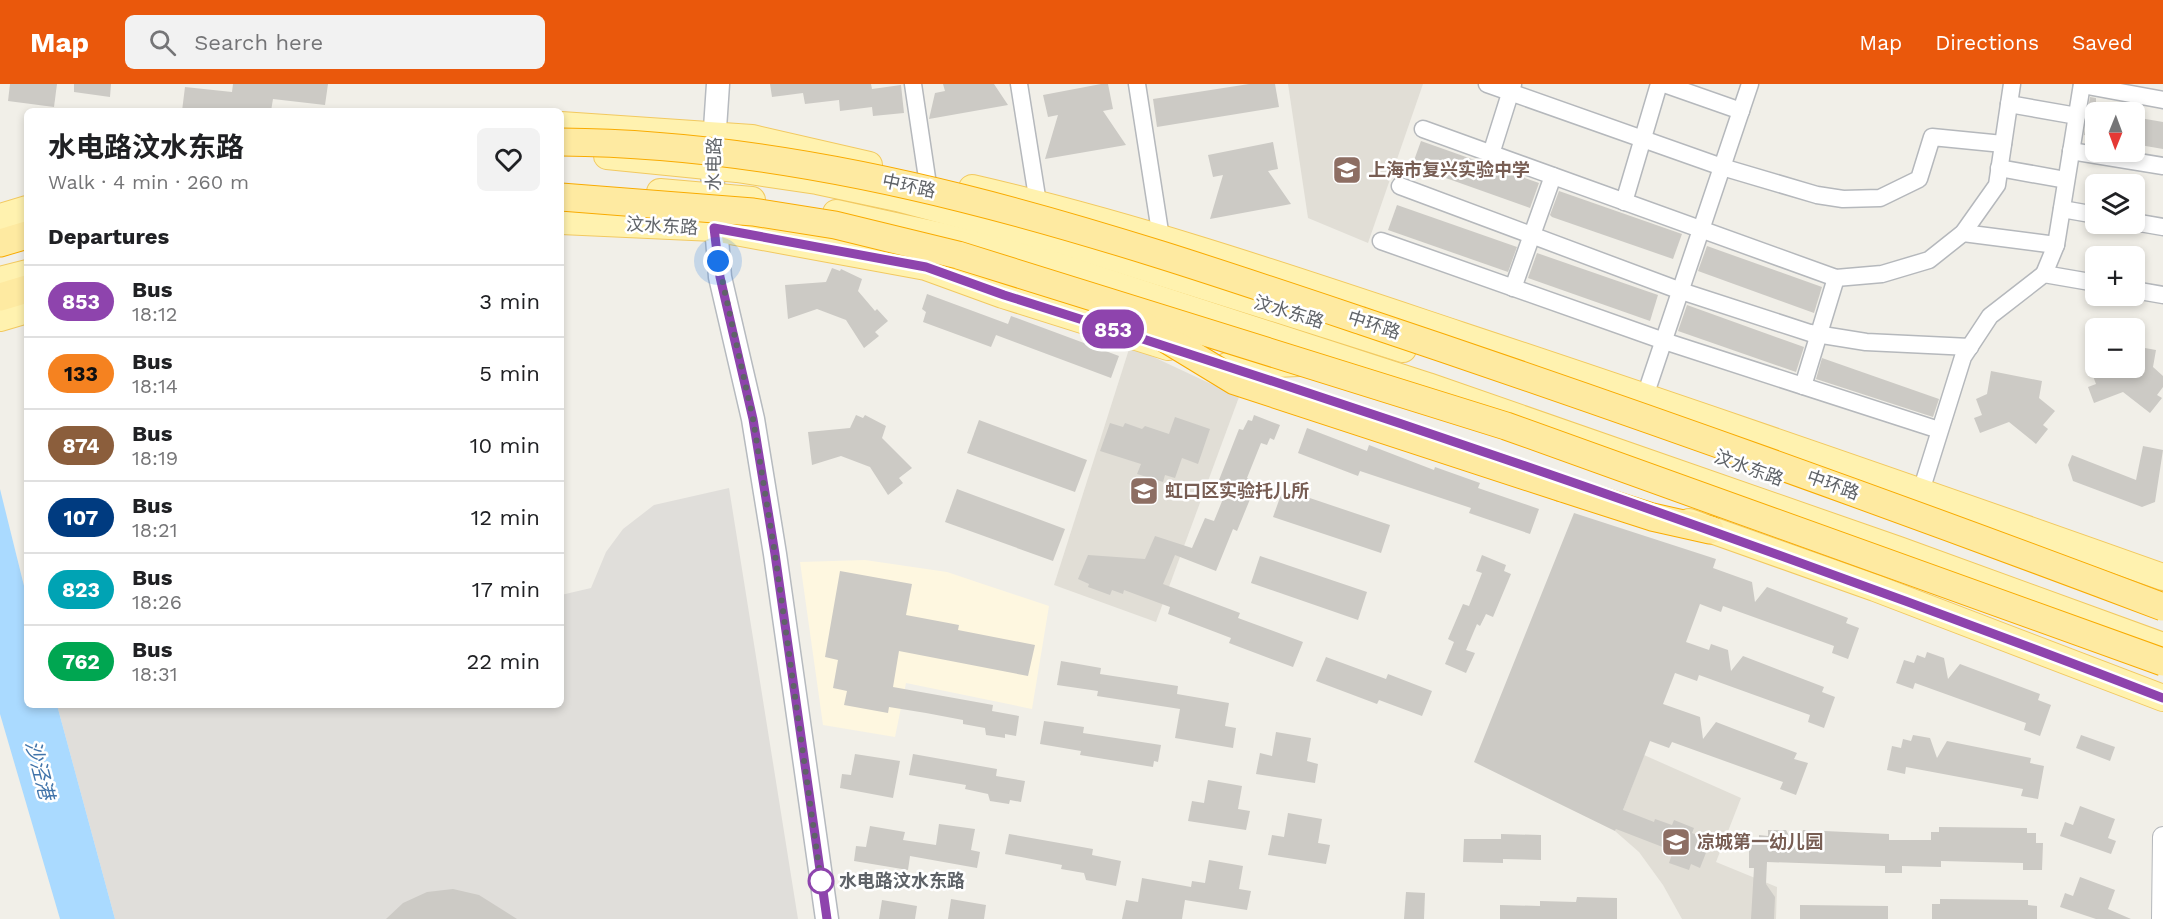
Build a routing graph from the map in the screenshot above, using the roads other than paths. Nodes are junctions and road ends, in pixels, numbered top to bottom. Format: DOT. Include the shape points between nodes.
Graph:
graph roads {
  1 [pos="718,84"];
  2 [pos="913,84"];
  3 [pos="1019,84"];
  4 [pos="1137,84"];
  5 [pos="1487,84"];
  6 [pos="1659,84"];
  7 [pos="1664,84"];
  8 [pos="1750,84"];
  9 [pos="2012,84"];
  10 [pos="2082,85"];
  11 [pos="1511,88"];
  12 [pos="2163,100"];
  13 [pos="2008,104"];
  14 [pos="1741,111"];
  15 [pos="2077,116"];
  16 [pos="564,125"];
  17 [pos="1423,129"];
  18 [pos="715,134"];
  19 [pos="1642,139"];
  20 [pos="564,142"];
  21 [pos="2003,144"];
  22 [pos="2071,151"];
  23 [pos="1491,154"];
  24 [pos="564,155"];
  25 [pos="712,166"];
  26 [pos="2163,166"];
  27 [pos="1722,167"];
  28 [pos="2000,168"];
  29 [pos="1553,176"];
  30 [pos="927,178"];
  31 [pos="2067,180"];
  32 [pos="564,184"];
  33 [pos="1400,186"];
  34 [pos="713,195"];
  35 [pos="564,197"];
  36 [pos="1624,201"];
  37 [pos="1038,203"];
  38 [pos="2062,209"];
  39 [pos="24,211"];
  40 [pos="2085,213"];
  41 [pos="0,217"];
  42 [pos="564,221"];
  43 [pos="2145,224"];
  44 [pos="2163,227"];
  45 [pos="714,228"];
  46 [pos="1701,229"];
  47 [pos="1963,233"];
  48 [pos="1532,235"];
  49 [pos="24,236"];
  50 [pos="945,237"];
  51 [pos="1161,238"];
  52 [pos="1381,241"];
  53 [pos="0,243"];
  54 [pos="2056,245"];
  55 [pos="24,248"];
  56 [pos="0,255"];
  57 [pos="1254,267"];
  58 [pos="24,274"];
  59 [pos="2044,274"];
  60 [pos="1836,278"];
  61 [pos="0,280"];
  62 [pos="2085,281"];
  63 [pos="1513,288"];
  64 [pos="24,290"];
  65 [pos="1681,291"];
  66 [pos="2145,292"];
  67 [pos="1004,295"];
  68 [pos="2163,295"];
  69 [pos="0,297"];
  70 [pos="1096,297"];
  71 [pos="24,311"];
  72 [pos="0,318"];
  73 [pos="1359,334"];
  74 [pos="1819,334"];
  75 [pos="1136,336"];
  76 [pos="1664,340"];
  77 [pos="1970,347"];
  78 [pos="1349,360"];
  79 [pos="1227,366"];
  80 [pos="1803,386"];
  81 [pos="1645,396"];
  82 [pos="1939,430"];
  83 [pos="1753,433"];
  84 [pos="1680,444"];
  85 [pos="1921,491"];
  86 [pos="1710,530"];
  87 [pos="2163,577"];
  88 [pos="2163,607"];
  89 [pos="2163,621"];
  90 [pos="2163,646"];
  91 [pos="2163,662"];
  92 [pos="2163,698"];
  93 [pos="2163,837"];
  94 [pos="827,919"];
  95 [pos="2162,919"];
  1 -- 18 [label="main road, 水电路"];
  2 -- 30 [label="street"];
  3 -- 37 [label="street"];
  4 -- 51 [label="street"];
  5 -- 11 [label="street"];
  6 -- 19 [label="street"];
  7 -- 14 [label="street"];
  8 -- 14 [label="street"];
  9 -- 13 [label="street"];
  10 -- 12 [label="street"];
  10 -- 15 [label="street"];
  11 -- 19 [label="street"];
  11 -- 23 [label="street"];
  13 -- 15 [label="street"];
  13 -- 21 [label="street"];
  14 -- 27 [label="street"];
  15 -- 22 [label="street"];
  16 -- 18 [label="main road, 汶水东路"];
  17 -- 23 [label="street"];
  18 -- 25 [label="main road, 水电路"];
  18 -- 30 [label="main road, 汶水东路" via="753,138"];
  19 -- 27 [label="street"];
  19 -- 36 [label="street"];
  20 -- 88 [label="highway, 中环路, bridge" via="764,158 981,201 1114,240 1520,374"];
  21 -- 27 [label="street" via="1932,137 1919,178 1880,198 1818,195"];
  21 -- 28 [label="street"];
  22 -- 26 [label="street"];
  22 -- 31 [label="street"];
  23 -- 29 [label="street"];
  24 -- 25 [label="main road, 汶水东路"];
  25 -- 34 [label="main road, 水电路"];
  25 -- 73 [label="main road, 汶水东路" via="817,181 992,222"];
  27 -- 46 [label="street"];
  28 -- 31 [label="street"];
  28 -- 47 [label="street" via="1997,185"];
  29 -- 36 [label="street"];
  29 -- 48 [label="street"];
  30 -- 37 [label="main road, 汶水东路"];
  31 -- 38 [label="street"];
  32 -- 34 [label="main road, 汶水东路"];
  33 -- 48 [label="street"];
  34 -- 45 [label="main road, 水电路"];
  34 -- 50 [label="main road, 汶水东路" via="853,216"];
  35 -- 70 [label="highway, bridge" via="753,212 835,225 958,255"];
  36 -- 46 [label="street"];
  37 -- 51 [label="main road, 汶水东路"];
  38 -- 40 [label="street"];
  38 -- 54 [label="street"];
  39 -- 41 [label="main road"];
  42 -- 45 [label="main road, 汶水东路"];
  43 -- 44 [label="street"];
  45 -- 67 [label="main road, 汶水东路" via="926,267"];
  45 -- 94 [label="main road, 水电路" via="720,277 753,419"];
  46 -- 60 [label="street"];
  46 -- 65 [label="street"];
  47 -- 54 [label="street"];
  47 -- 60 [label="street" via="1929,260 1882,274"];
  48 -- 63 [label="street"];
  48 -- 65 [label="street"];
  49 -- 53 [label="highway"];
  50 -- 67 [label="main road"];
  50 -- 78 [label="main road, 汶水东路" via="1057,267"];
  51 -- 57 [label="main road, 汶水东路"];
  52 -- 63 [label="street"];
  54 -- 59 [label="street"];
  55 -- 56 [label="main road"];
  57 -- 73 [label="main road"];
  57 -- 81 [label="main road, 汶水东路"];
  58 -- 61 [label="main road"];
  59 -- 62 [label="street"];
  59 -- 77 [label="street" via="1990,316"];
  60 -- 74 [label="street"];
  63 -- 76 [label="street"];
  64 -- 69 [label="highway"];
  65 -- 74 [label="street"];
  65 -- 76 [label="street"];
  66 -- 68 [label="street"];
  67 -- 75 [label="main road, 汶水东路"];
  70 -- 86 [label="highway, bridge" via="1235,381 1562,489"];
  70 -- 91 [label="highway, bridge" via="1506,426"];
  71 -- 72 [label="main road"];
  73 -- 84 [label="main road, 汶水东路"];
  74 -- 77 [label="street" via="1866,342"];
  74 -- 80 [label="street"];
  75 -- 79 [label="main road, 汶水东路"];
  75 -- 86 [label="street" via="1230,387 1566,502 1653,529"];
  76 -- 80 [label="street"];
  76 -- 81 [label="street"];
  77 -- 82 [label="street" via="1963,357"];
  78 -- 79 [label="main road"];
  78 -- 90 [label="main road, 汶水东路" via="1569,434"];
  79 -- 86 [label="main road, 汶水东路" via="1540,469"];
  80 -- 82 [label="street"];
  81 -- 83 [label="main road, 汶水东路"];
  82 -- 85 [label="street"];
  83 -- 84 [label="main road"];
  83 -- 85 [label="main road, 汶水东路"];
  84 -- 89 [label="main road, 汶水东路"];
  85 -- 87 [label="main road, 汶水东路"];
  86 -- 92 [label="main road, 汶水东路"];
  93 -- 95 [label="street"];
}
